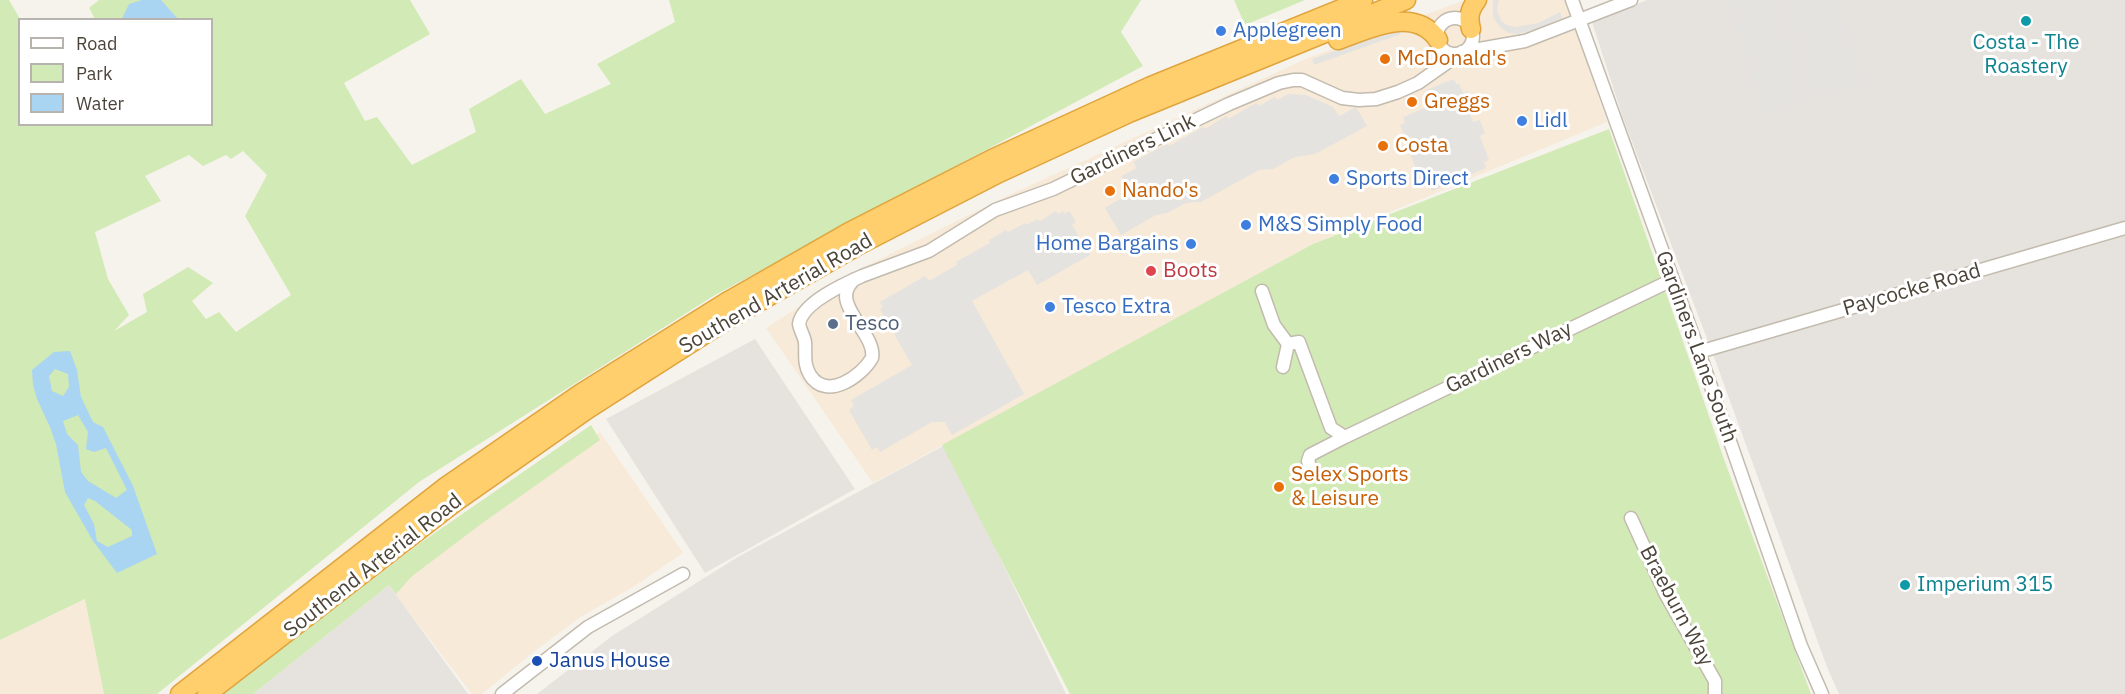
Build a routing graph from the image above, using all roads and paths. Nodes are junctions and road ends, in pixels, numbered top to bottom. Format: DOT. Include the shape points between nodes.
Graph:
graph roads {
  1 [pos="1364,0"];
  2 [pos="1406,0"];
  3 [pos="1476,0"];
  4 [pos="1572,0"];
  5 [pos="1631,0"];
  6 [pos="1580,21"];
  7 [pos="1471,29"];
  8 [pos="1438,40"];
  9 [pos="1506,45"];
  10 [pos="1462,52"];
  11 [pos="1418,82"];
  12 [pos="1129,113"];
  13 [pos="2125,228"];
  14 [pos="855,279"];
  15 [pos="1672,280"];
  16 [pos="1262,291"];
  17 [pos="1288,344"];
  18 [pos="1699,352"];
  19 [pos="1282,367"];
  20 [pos="1345,437"];
  21 [pos="1312,471"];
  22 [pos="1630,518"];
  23 [pos="683,574"];
  24 [pos="180,694"];
  25 [pos="207,694"];
  26 [pos="502,694"];
  27 [pos="1715,694"];
  28 [pos="1822,694"];
  1 -- 24 [label="highway, Southend Arterial Road" via="1151,86 992,159 849,232 730,300 589,388 444,488"];
  2 -- 12 [label="highway, Southend Arterial Road"];
  3 -- 7 [label="highway" via="1470,10"];
  4 -- 6 [label="street, Gardiners Lane South"];
  5 -- 6 [label="street"];
  6 -- 9 [label="street"];
  6 -- 15 [label="street, Gardiners Lane South"];
  7 -- 8 [label="street" via="1459,18 1449,18 1440,25"];
  7 -- 9 [label="street" via="1482,41"];
  7 -- 10 [label="street" via="1472,41"];
  8 -- 10 [label="street" via="1448,53"];
  8 -- 11 [label="street, Gardiners Link" via="1436,65"];
  8 -- 12 [label="highway" via="1421,25 1384,24"];
  9 -- 10 [label="street"];
  10 -- 11 [label="street, Gardiners Link"];
  11 -- 14 [label="street, Gardiners Link" via="1367,101 1342,98 1302,80 1279,83 1053,189 995,210 929,251"];
  12 -- 25 [label="highway, Southend Arterial Road" via="999,172 857,246 657,363 454,503"];
  13 -- 18 [label="street, Paycocke Road"];
  14 -- 14 [label="street, Gardiners Link" via="848,287 846,299 871,345 872,358 851,381 835,386 821,384 807,369 800,319 817,301"];
  15 -- 18 [label="street, Gardiners Lane South"];
  15 -- 20 [label="street, Gardiners Way"];
  16 -- 17 [label="street" via="1274,325"];
  17 -- 19 [label="street"];
  17 -- 20 [label="street" via="1299,342 1331,428"];
  18 -- 28 [label="street, Gardiners Lane South"];
  20 -- 21 [label="street, Gardiners Way" via="1310,455"];
  22 -- 27 [label="street, Braeburn Way" via="1665,593 1715,681"];
  23 -- 26 [label="street" via="588,627"];
}
